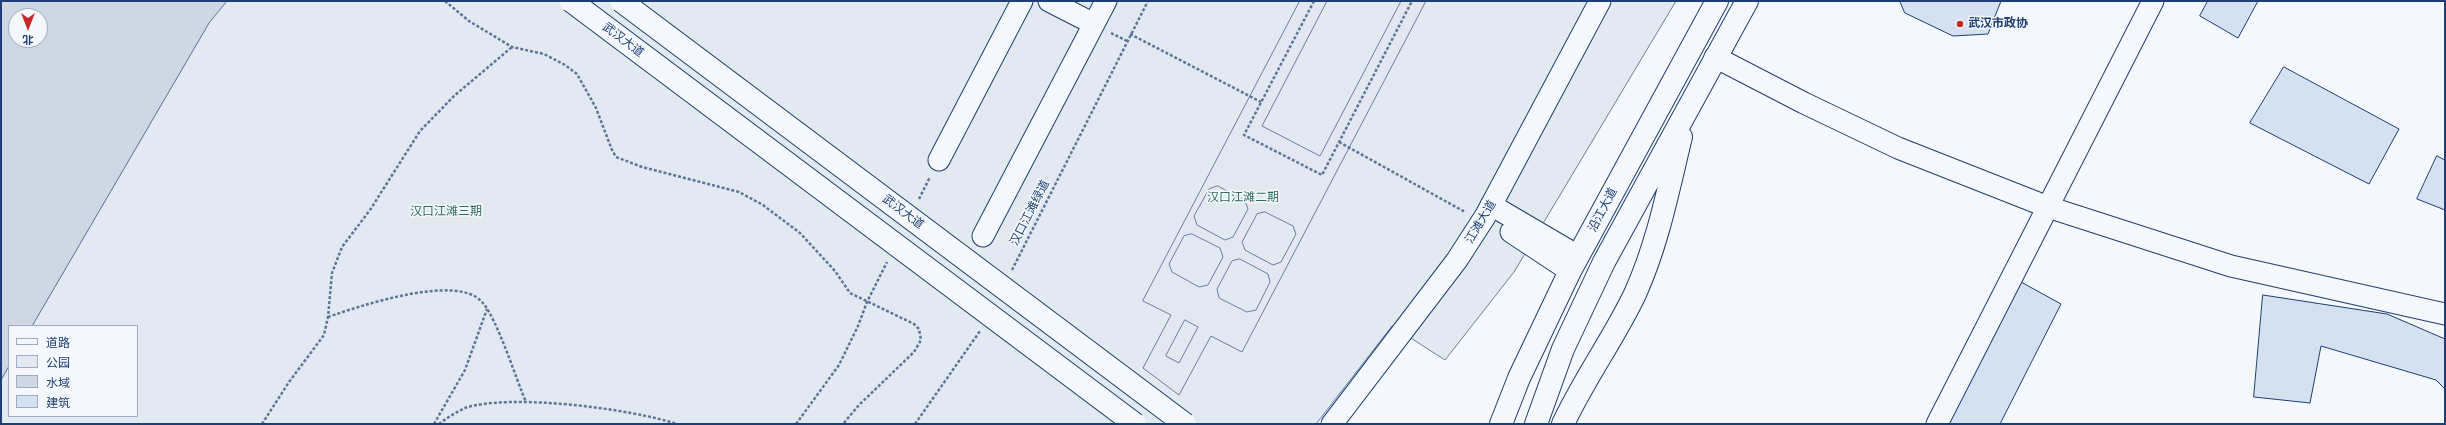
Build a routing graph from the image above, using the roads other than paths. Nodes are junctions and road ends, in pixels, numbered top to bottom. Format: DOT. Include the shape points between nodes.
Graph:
graph roads {
  1 [pos="571,1"];
  2 [pos="621,1"];
  3 [pos="1022,1"];
  4 [pos="1049,1"];
  5 [pos="1106,1"];
  6 [pos="1600,1"];
  7 [pos="1717,1"];
  8 [pos="1747,1"];
  9 [pos="2153,1"];
  10 [pos="1094,24"];
  11 [pos="1715,57"];
  12 [pos="1688,109"];
  13 [pos="939,160"];
  14 [pos="2048,207"];
  15 [pos="1486,214"];
  16 [pos="983,236"];
  17 [pos="1574,263"];
  18 [pos="2445,314"];
  19 [pos="1519,378"];
  20 [pos="1134,424"];
  21 [pos="1185,424"];
  22 [pos="1332,424"];
  23 [pos="1492,424"];
  24 [pos="1501,424"];
  25 [pos="1536,424"];
  26 [pos="1563,424"];
  27 [pos="1937,424"];
  1 -- 20 [label="main road, 武汉大道, bridge"];
  2 -- 21 [label="main road, 武汉大道, bridge"];
  3 -- 13 [label="street"];
  4 -- 10 [label="street"];
  5 -- 10 [label="street"];
  6 -- 15 [label="street, 江滩大道"];
  7 -- 17 [label="main road, 沿江大道"];
  8 -- 11 [label="main road, 沿江大道"];
  9 -- 14 [label="street"];
  10 -- 16 [label="street"];
  11 -- 12 [label="main road, 沿江大道"];
  11 -- 14 [label="street" via="1804,104 1898,148"];
  12 -- 25 [label="main road, 沿江大道" via="1604,262 1563,349"];
  12 -- 26 [label="main road" via="1654,246 1634,295"];
  14 -- 18 [label="street" via="2231,266"];
  14 -- 27 [label="street"];
  15 -- 17 [label="street"];
  15 -- 22 [label="street, 江滩大道" via="1457,260"];
  17 -- 19 [label="main road, 沿江大道"];
  19 -- 23 [label="main road"];
  19 -- 24 [label="main road, 沿江大道"];
}
